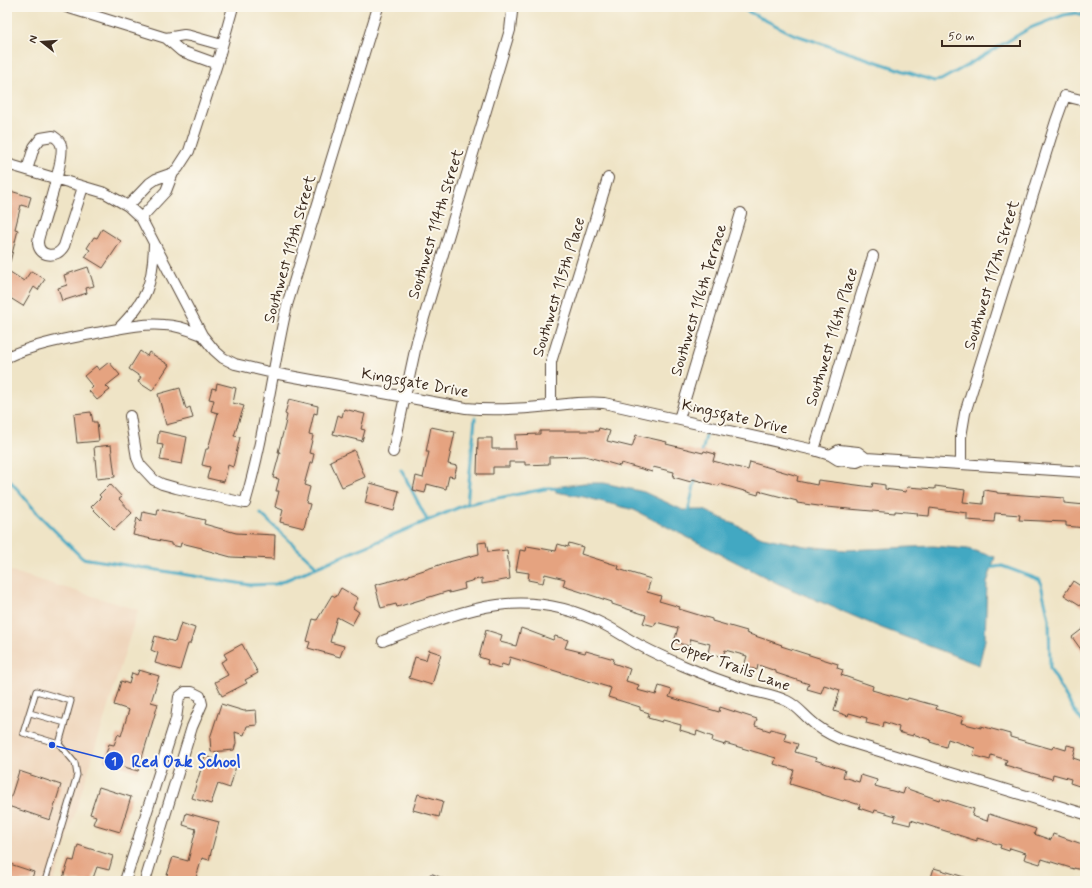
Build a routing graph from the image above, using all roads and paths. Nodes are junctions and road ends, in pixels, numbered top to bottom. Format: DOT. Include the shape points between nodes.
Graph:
graph roads {
  1 [pos="66,7"];
  2 [pos="234,7"];
  3 [pos="378,7"];
  4 [pos="512,7"];
  5 [pos="166,38"];
  6 [pos="222,45"];
  7 [pos="217,64"];
  8 [pos="1085,101"];
  9 [pos="7,164"];
  10 [pos="26,170"];
  11 [pos="173,173"];
  12 [pos="608,178"];
  13 [pos="56,179"];
  14 [pos="83,187"];
  15 [pos="128,206"];
  16 [pos="741,212"];
  17 [pos="141,218"];
  18 [pos="154,244"];
  19 [pos="873,256"];
  20 [pos="118,329"];
  21 [pos="202,335"];
  22 [pos="7,357"];
  23 [pos="273,373"];
  24 [pos="404,397"];
  25 [pos="551,406"];
  26 [pos="130,416"];
  27 [pos="679,419"];
  28 [pos="814,450"];
  29 [pos="393,452"];
  30 [pos="961,464"];
  31 [pos="1085,472"];
  32 [pos="383,641"];
  33 [pos="30,713"];
  34 [pos="65,723"];
  35 [pos="59,744"];
  36 [pos="1085,814"];
  37 [pos="432,878"];
  38 [pos="45,881"];
  39 [pos="125,881"];
  40 [pos="145,881"];
  41 [pos="441,881"];
  1 -- 5 [label="street"];
  2 -- 6 [label="street"];
  3 -- 23 [label="street, Southwest 113th Street" via="287,305"];
  4 -- 24 [label="street, Southwest 114th Street" via="510,30 422,322"];
  5 -- 6 [label="street" via="184,35"];
  5 -- 7 [label="street" via="181,51"];
  6 -- 7 [label="street"];
  7 -- 11 [label="street" via="189,151"];
  8 -- 30 [label="street, Southwest 117th Street" via="1065,96 965,413 960,437"];
  9 -- 10 [label="street, Kingsgate Drive"];
  10 -- 13 [label="street, Kingsgate Drive"];
  10 -- 13 [label="street" via="37,141 53,136 61,145"];
  11 -- 15 [label="street" via="150,183"];
  11 -- 17 [label="street" via="166,191"];
  12 -- 25 [label="street, Southwest 115th Place" via="551,362"];
  13 -- 14 [label="street, Kingsgate Drive"];
  13 -- 14 [label="street" via="38,241 40,249 48,255 61,252"];
  14 -- 15 [label="street, Kingsgate Drive" via="105,193"];
  15 -- 17 [label="street, Kingsgate Drive"];
  16 -- 27 [label="street, Southwest 116th Terrace"];
  17 -- 18 [label="street, Kingsgate Drive"];
  18 -- 20 [label="street" via="154,267 149,286 143,299"];
  18 -- 21 [label="street, Kingsgate Drive"];
  19 -- 28 [label="street, Southwest 116th Place"];
  20 -- 21 [label="street" via="155,324 184,328"];
  20 -- 22 [label="street" via="44,343"];
  21 -- 23 [label="street, Kingsgate Drive" via="223,358 235,364"];
  23 -- 24 [label="street, Kingsgate Drive"];
  23 -- 26 [label="street, Southwest 113th Street" via="253,477 245,503 176,488 154,480 140,466"];
  24 -- 25 [label="street, Kingsgate Drive" via="488,410"];
  24 -- 29 [label="street, Southwest 114th Street"];
  25 -- 27 [label="street, Kingsgate Drive" via="584,402 604,403"];
  27 -- 28 [label="street, Kingsgate Drive"];
  28 -- 30 [label="street, Kingsgate Drive" via="830,455 839,450 858,452 866,458"];
  30 -- 31 [label="street, Kingsgate Drive"];
  32 -- 36 [label="street, Copper Trails Lane" via="481,607 534,603 566,610 603,624 643,647 684,666 716,679 784,700 799,709 827,734"];
  33 -- 34 [label="lane"];
  33 -- 34 [label="lane" via="36,691 71,701"];
  33 -- 35 [label="lane" via="24,733"];
  34 -- 35 [label="lane"];
  35 -- 38 [label="lane" via="75,763 77,775"];
  37 -- 41 [label="lane"];
  39 -- 40 [label="street" via="176,719 179,697 185,692 192,692 200,696 202,704 192,727"];
}
